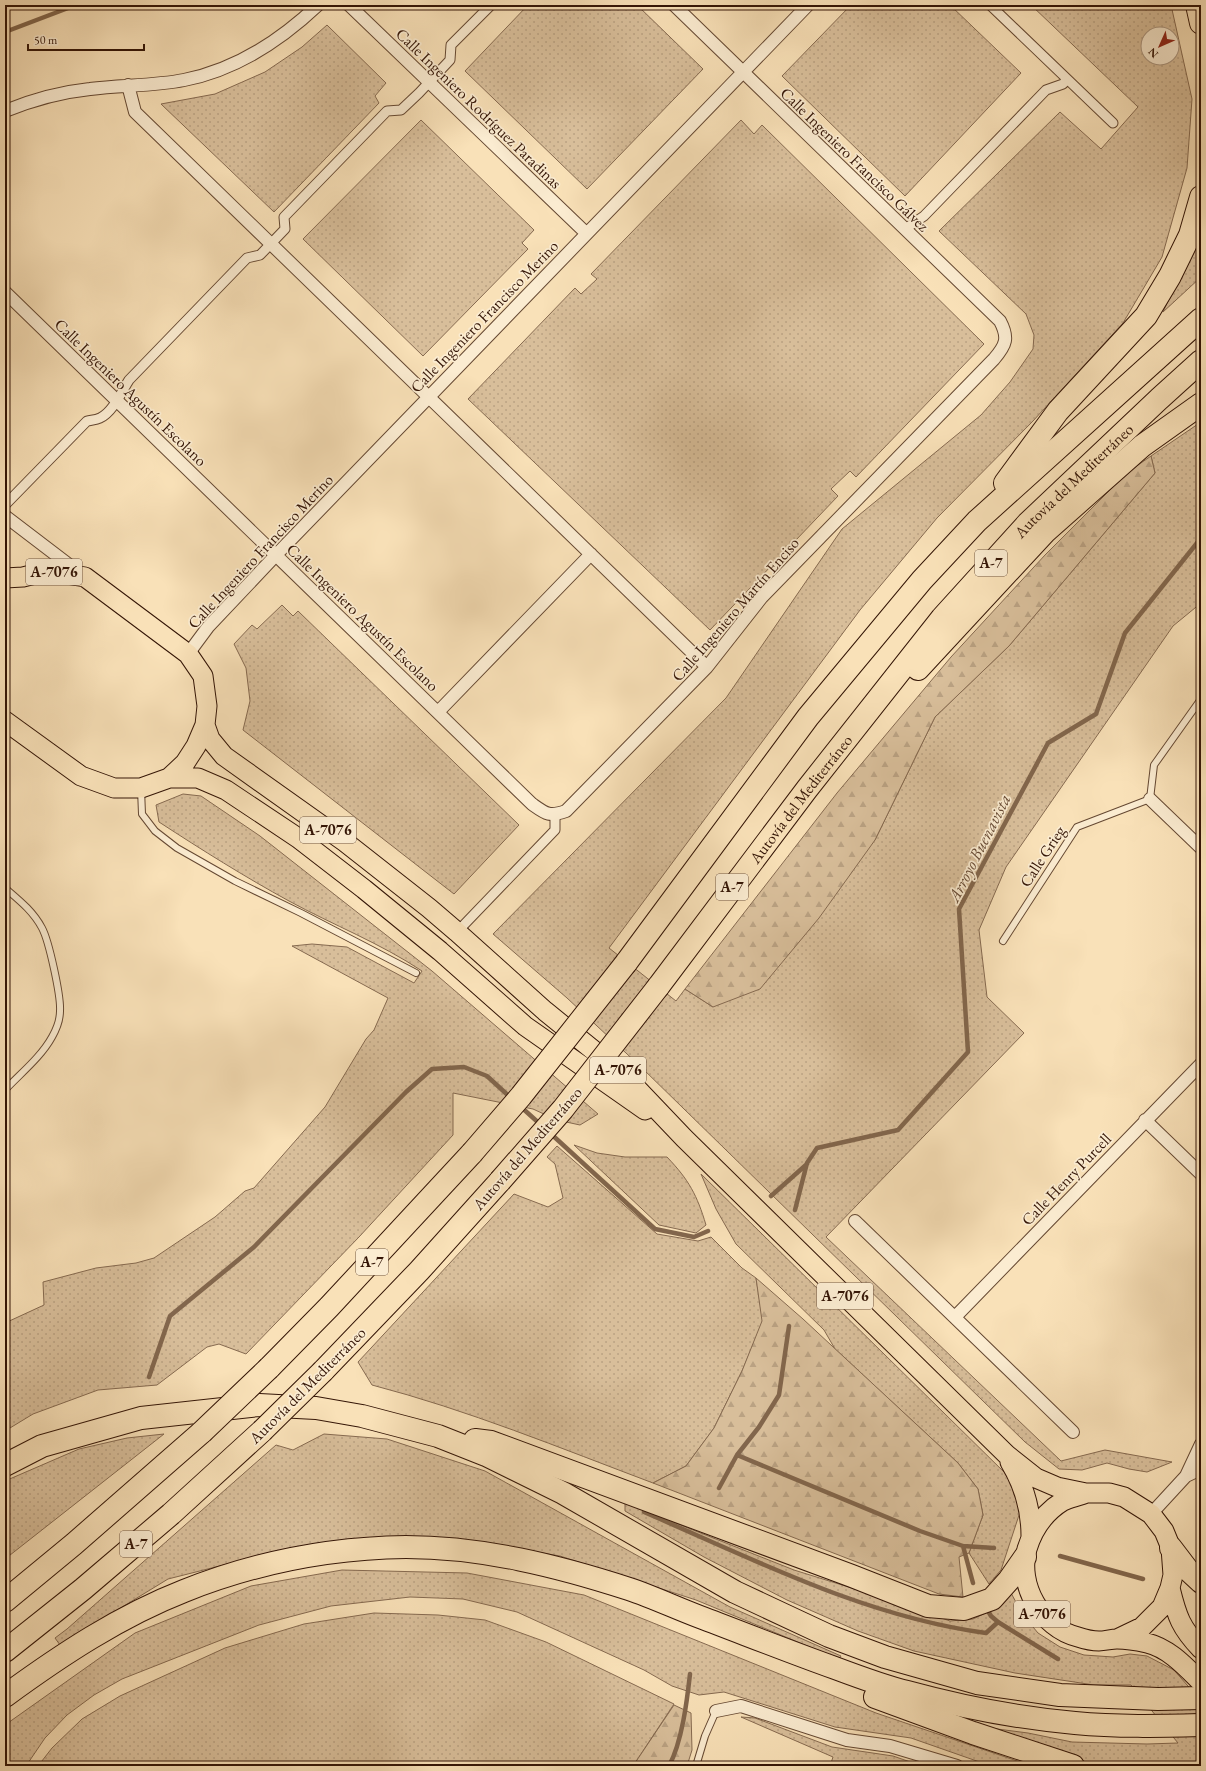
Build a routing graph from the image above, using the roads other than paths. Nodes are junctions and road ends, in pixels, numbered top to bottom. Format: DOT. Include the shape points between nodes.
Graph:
graph roads {
  1 [pos="318,5"];
  2 [pos="348,5"];
  3 [pos="491,5"];
  4 [pos="674,5"];
  5 [pos="808,5"];
  6 [pos="990,5"];
  7 [pos="1197,5"];
  8 [pos="1201,23"];
  9 [pos="743,72"];
  10 [pos="1067,79"];
  11 [pos="429,82"];
  12 [pos="128,85"];
  13 [pos="5,111"];
  14 [pos="1113,123"];
  15 [pos="1201,197"];
  16 [pos="905,229"];
  17 [pos="586,234"];
  18 [pos="271,244"];
  19 [pos="5,292"];
  20 [pos="1201,319"];
  21 [pos="1005,340"];
  22 [pos="1201,362"];
  23 [pos="429,397"];
  24 [pos="117,401"];
  25 [pos="1201,404"];
  26 [pos="5,505"];
  27 [pos="5,516"];
  28 [pos="977,521"];
  29 [pos="591,554"];
  30 [pos="276,555"];
  31 [pos="14,577"];
  32 [pos="85,578"];
  33 [pos="5,590"];
  34 [pos="188,654"];
  35 [pos="708,667"];
  36 [pos="1201,699"];
  37 [pos="438,712"];
  38 [pos="5,721"];
  39 [pos="205,725"];
  40 [pos="169,778"];
  41 [pos="140,788"];
  42 [pos="807,788"];
  43 [pos="1150,799"];
  44 [pos="550,814"];
  45 [pos="1201,848"];
  46 [pos="5,888"];
  47 [pos="457,932"];
  48 [pos="1003,941"];
  49 [pos="416,973"];
  50 [pos="1201,1064"];
  51 [pos="5,1090"];
  52 [pos="1145,1120"];
  53 [pos="684,1138"];
  54 [pos="1201,1174"];
  55 [pos="855,1221"];
  56 [pos="955,1317"];
  57 [pos="1073,1432"];
  58 [pos="438,1436"];
  59 [pos="1201,1444"];
  60 [pos="1007,1455"];
  61 [pos="5,1465"];
  62 [pos="1201,1469"];
  63 [pos="1186,1476"];
  64 [pos="1086,1493"];
  65 [pos="1151,1514"];
  66 [pos="1031,1536"];
  67 [pos="1171,1548"];
  68 [pos="1025,1557"];
  69 [pos="1201,1582"];
  70 [pos="1170,1588"];
  71 [pos="5,1601"];
  72 [pos="1117,1639"];
  73 [pos="1201,1649"];
  74 [pos="786,1650"];
  75 [pos="5,1651"];
  76 [pos="1200,1689"];
  77 [pos="5,1696"];
  78 [pos="716,1711"];
  79 [pos="1201,1725"];
  80 [pos="696,1766"];
  81 [pos="957,1766"];
  82 [pos="1073,1766"];
  1 -- 12 [label="street" via="284,35 235,63 185,80"];
  2 -- 11 [label="street, Calle Ingeniero Rodríguez Paradinas"];
  3 -- 11 [label="street" via="452,45 450,60"];
  4 -- 9 [label="street, Calle Ingeniero Francisco Gálvez"];
  5 -- 9 [label="street, Calle Ingeniero Francisco Merino"];
  6 -- 10 [label="street"];
  7 -- 8 [label="highway"];
  9 -- 16 [label="street, Calle Ingeniero Francisco Gálvez"];
  9 -- 17 [label="street, Calle Ingeniero Francisco Merino"];
  10 -- 14 [label="street"];
  10 -- 16 [label="street" via="1063,84 1046,90 924,216"];
  11 -- 17 [label="street, Calle Ingeniero Rodríguez Paradinas"];
  11 -- 18 [label="street" via="401,110 387,111 381,117 284,217 285,229"];
  12 -- 13 [label="street" via="63,93"];
  12 -- 18 [label="street" via="135,112"];
  15 -- 28 [label="highway" via="1190,235 1146,316 1058,411"];
  16 -- 21 [label="street, Calle Ingeniero Francisco Gálvez" via="1000,321 1006,331"];
  17 -- 23 [label="street, Calle Ingeniero Francisco Merino"];
  18 -- 23 [label="street"];
  18 -- 24 [label="street" via="260,255 247,258 129,380"];
  19 -- 24 [label="street, Calle Ingeniero Agustín Escolano"];
  20 -- 28 [label="highway, Autovía del Mediterráneo / A-7"];
  21 -- 35 [label="street, Calle Ingeniero Martín Enciso" via="994,359 762,598"];
  22 -- 42 [label="highway, Autovía del Mediterráneo / A-7" via="1028,523 942,618"];
  23 -- 29 [label="street"];
  23 -- 30 [label="street, Calle Ingeniero Francisco Merino"];
  24 -- 26 [label="street" via="100,418 87,421"];
  24 -- 30 [label="street, Calle Ingeniero Agustín Escolano"];
  25 -- 42 [label="highway" via="1142,446 1044,532"];
  27 -- 32 [label="street"];
  28 -- 71 [label="highway, Autovía del Mediterráneo / A-7, bridge" via="922,580 808,717 626,963 536,1078 472,1153 269,1368 202,1432 97,1525"];
  29 -- 35 [label="street"];
  29 -- 37 [label="street"];
  30 -- 34 [label="street, Calle Ingeniero Francisco Merino" via="208,627"];
  30 -- 37 [label="street, Calle Ingeniero Agustín Escolano"];
  31 -- 32 [label="main road, A-7076" via="48,571"];
  31 -- 33 [label="main road, A-7076"];
  32 -- 34 [label="main road, A-7076"];
  34 -- 39 [label="main road, A-7076" via="203,676 207,706"];
  35 -- 44 [label="street, Calle Ingeniero Martín Enciso" via="577,802 566,811"];
  36 -- 43 [label="lane" via="1154,765"];
  37 -- 44 [label="street, Calle Ingeniero Agustín Escolano" via="532,804"];
  38 -- 41 [label="main road, A-7076" via="81,776 114,788"];
  39 -- 40 [label="main road, A-7076" via="185,763"];
  39 -- 47 [label="main road, A-7076" via="210,739 224,756 345,842"];
  40 -- 41 [label="main road, A-7076"];
  40 -- 53 [label="main road, A-7076" via="198,778 226,790 298,838 440,950 526,1026"];
  41 -- 49 [label="lane" via="142,814 155,831 177,848 235,881"];
  42 -- 75 [label="highway, Autovía del Mediterráneo / A-7, bridge" via="658,987 563,1108 420,1271 262,1431 171,1514"];
  43 -- 45 [label="street"];
  43 -- 48 [label="lane, Calle Grieg" via="1077,827"];
  44 -- 47 [label="street" via="556,830"];
  46 -- 51 [label="lane" via="34,915 43,929 58,991 60,1012 58,1024 44,1050"];
  47 -- 53 [label="main road, A-7076" via="545,1011 624,1076"];
  50 -- 52 [label="street, Calle Henry Purcell"];
  52 -- 54 [label="street"];
  52 -- 56 [label="street, Calle Henry Purcell"];
  53 -- 60 [label="main road, A-7076"];
  55 -- 56 [label="street"];
  56 -- 57 [label="street"];
  58 -- 61 [label="highway" via="362,1416 316,1408 259,1405 141,1418 42,1446"];
  58 -- 68 [label="highway" via="491,1442 928,1606 964,1609 992,1599"];
  58 -- 76 [label="highway" via="486,1455 563,1493 735,1592 828,1636 886,1657 977,1683 1060,1696 1105,1697"];
  59 -- 63 [label="street"];
  60 -- 64 [label="main road, A-7076" via="1036,1478 1057,1487"];
  60 -- 66 [label="main road, A-7076" via="1020,1478 1028,1503"];
  62 -- 63 [label="street"];
  63 -- 65 [label="street"];
  64 -- 65 [label="main road, A-7076" via="1109,1493 1124,1497"];
  64 -- 66 [label="main road, A-7076" via="1063,1501 1043,1518"];
  65 -- 67 [label="main road, A-7076" via="1164,1531"];
  66 -- 68 [label="main road, A-7076"];
  67 -- 69 [label="highway"];
  67 -- 70 [label="main road, A-7076" via="1173,1575"];
  68 -- 72 [label="main road, A-7076" via="1026,1580 1042,1614 1058,1628 1076,1637 1098,1641"];
  70 -- 72 [label="main road, A-7076" via="1162,1607 1142,1627"];
  70 -- 73 [label="main road, A-7076" via="1176,1613 1188,1635"];
  72 -- 76 [label="main road, A-7076" via="1148,1643 1165,1650 1182,1663"];
  74 -- 77 [label="highway" via="632,1590 576,1572 472,1552 407,1547 347,1551 291,1559 235,1572 182,1591 80,1644"];
  74 -- 79 [label="highway" via="905,1692 1033,1718 1076,1724"];
  74 -- 82 [label="highway" via="829,1680 973,1733"];
  78 -- 80 [label="lane"];
  78 -- 81 [label="street" via="741,1706 846,1740 890,1746"];
}
